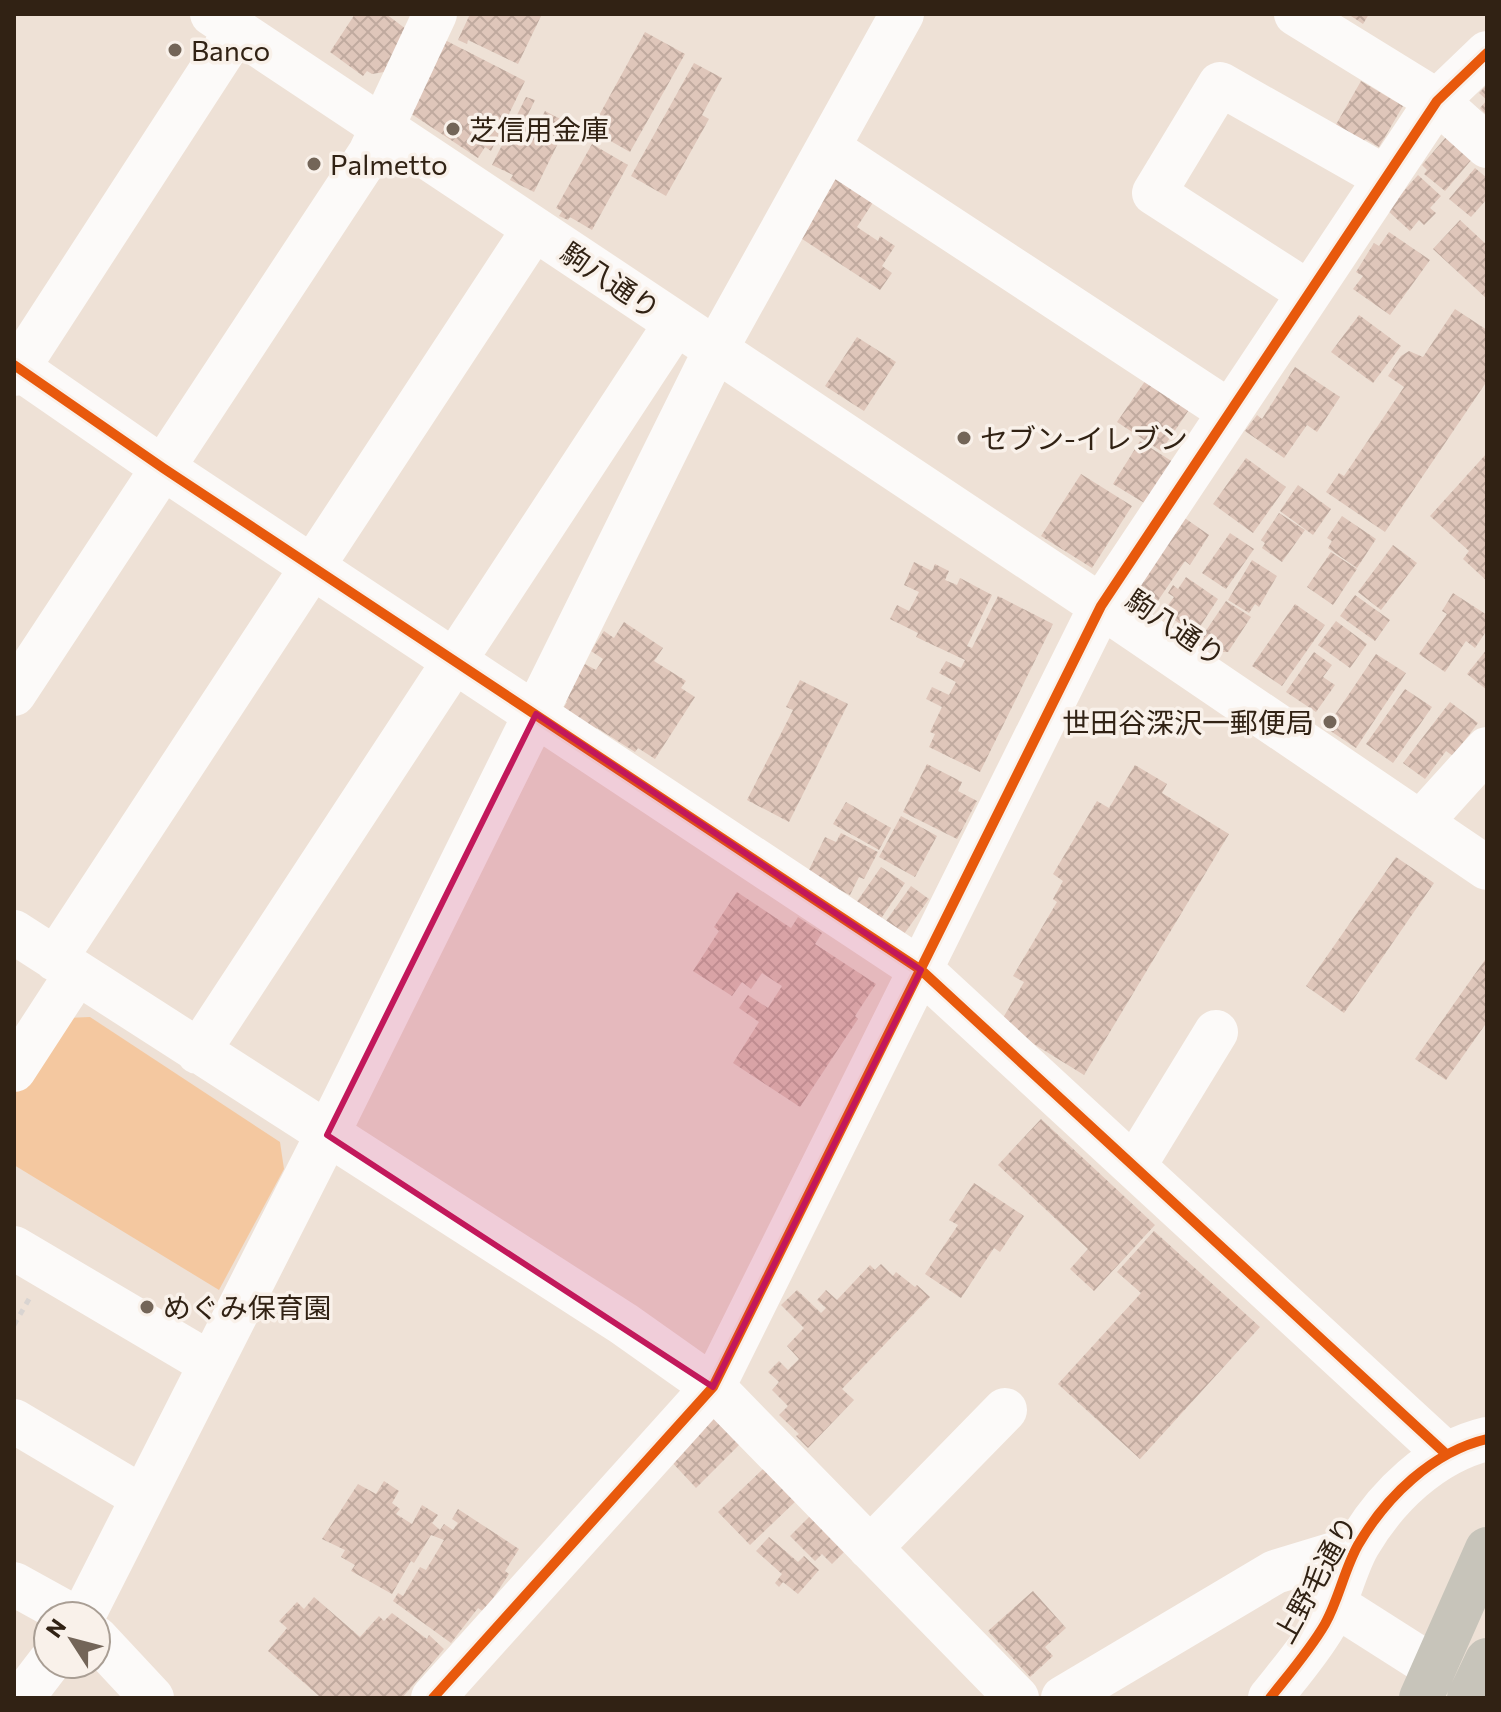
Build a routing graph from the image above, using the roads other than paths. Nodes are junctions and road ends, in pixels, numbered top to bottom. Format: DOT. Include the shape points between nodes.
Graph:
graph roads {
  1 [pos="435,14"];
  2 [pos="902,14"];
  3 [pos="1296,14"];
  4 [pos="225,22"];
  5 [pos="1487,53"];
  6 [pos="1437,101"];
  7 [pos="381,127"];
  8 [pos="1487,146"];
  9 [pos="828,148"];
  10 [pos="1386,178"];
  11 [pos="534,229"];
  12 [pos="1309,293"];
  13 [pos="676,323"];
  14 [pos="716,349"];
  15 [pos="16,369"];
  16 [pos="1230,412"];
  17 [pos="163,468"];
  18 [pos="311,566"];
  19 [pos="1101,606"];
  20 [pos="454,660"];
  21 [pos="14,694"];
  22 [pos="536,714"];
  23 [pos="1487,749"];
  24 [pos="1421,822"];
  25 [pos="1487,868"];
  26 [pos="14,932"];
  27 [pos="66,966"];
  28 [pos="921,970"];
  29 [pos="1216,1032"];
  30 [pos="198,1052"];
  31 [pos="14,1070"];
  32 [pos="327,1135"];
  33 [pos="1134,1166"];
  34 [pos="14,1248"];
  35 [pos="209,1363"];
  36 [pos="713,1387"];
  37 [pos="1005,1410"];
  38 [pos="14,1421"];
  39 [pos="1487,1439"];
  40 [pos="1446,1454"];
  41 [pos="142,1497"];
  42 [pos="1357,1547"];
  43 [pos="870,1548"];
  44 [pos="1487,1549"];
  45 [pos="14,1584"];
  46 [pos="43,1600"];
  47 [pos="91,1600"];
  48 [pos="1334,1604"];
  49 [pos="112,1655"];
  50 [pos="1487,1660"];
  51 [pos="36,1680"];
  52 [pos="1427,1683"];
  53 [pos="446,1693"];
  54 [pos="22,1698"];
  55 [pos="152,1698"];
  56 [pos="1017,1698"];
  57 [pos="1063,1698"];
  58 [pos="1270,1698"];
  59 [pos="1469,1698"];
  1 -- 7 [label="street"];
  2 -- 9 [label="street"];
  3 -- 6 [label="street"];
  4 -- 7 [label="street, 駒八通り"];
  4 -- 15 [label="street"];
  5 -- 6 [label="street"];
  6 -- 8 [label="street"];
  6 -- 10 [label="street"];
  7 -- 11 [label="street, 駒八通り"];
  7 -- 17 [label="street" via="370,153"];
  9 -- 14 [label="street"];
  9 -- 16 [label="street"];
  10 -- 12 [label="street"];
  10 -- 12 [label="street" via="1220,84 1154,193"];
  11 -- 13 [label="street, 駒八通り"];
  11 -- 18 [label="street"];
  12 -- 16 [label="street"];
  13 -- 14 [label="street, 駒八通り"];
  13 -- 20 [label="street"];
  14 -- 19 [label="street, 駒八通り"];
  14 -- 22 [label="street"];
  15 -- 17 [label="street"];
  16 -- 19 [label="street"];
  17 -- 18 [label="street"];
  17 -- 21 [label="street"];
  18 -- 20 [label="street"];
  18 -- 27 [label="street"];
  19 -- 24 [label="street, 駒八通り"];
  19 -- 28 [label="street"];
  20 -- 22 [label="street"];
  20 -- 30 [label="street"];
  22 -- 28 [label="street"];
  22 -- 32 [label="street"];
  23 -- 24 [label="street"];
  24 -- 25 [label="street, 駒八通り"];
  26 -- 27 [label="street"];
  27 -- 30 [label="street"];
  27 -- 31 [label="street"];
  28 -- 33 [label="street"];
  28 -- 36 [label="street"];
  29 -- 33 [label="street"];
  30 -- 32 [label="street"];
  32 -- 35 [label="street"];
  32 -- 36 [label="street" via="624,1324"];
  33 -- 40 [label="street"];
  34 -- 35 [label="street"];
  35 -- 41 [label="street"];
  36 -- 43 [label="street"];
  36 -- 53 [label="street"];
  37 -- 43 [label="street"];
  38 -- 41 [label="street"];
  39 -- 40 [label="street, 上野毛通り"];
  40 -- 42 [label="street, 上野毛通り" via="1396,1494"];
  41 -- 47 [label="street"];
  42 -- 48 [label="street, 上野毛通り"];
  42 -- 57 [label="street" via="1275,1572"];
  43 -- 56 [label="street"];
  44 -- 52 [label="main road"];
  45 -- 46 [label="street"];
  48 -- 52 [label="street"];
  48 -- 58 [label="street, 上野毛通り" via="1318,1636"];
  49 -- 55 [label="street"];
  50 -- 59 [label="main road"];
  51 -- 54 [label="street"];
}
